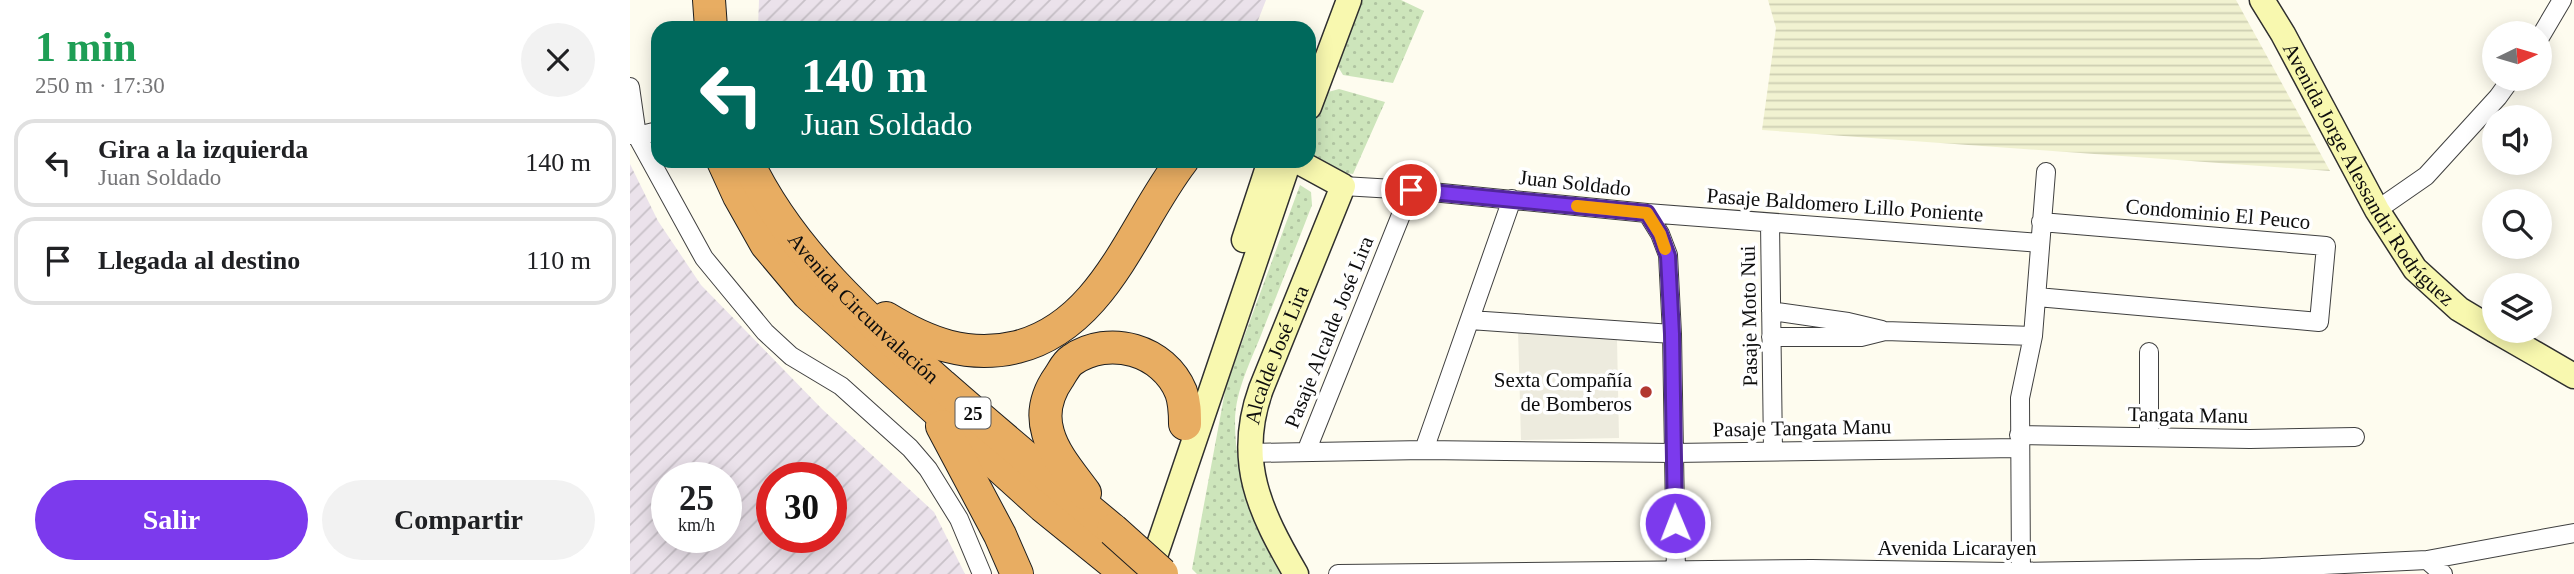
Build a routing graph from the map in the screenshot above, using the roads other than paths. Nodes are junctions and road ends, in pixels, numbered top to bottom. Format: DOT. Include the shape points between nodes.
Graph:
graph roads {
  1 [pos="690,0"];
  2 [pos="709,0"];
  3 [pos="1331,0"];
  4 [pos="1349,0"];
  5 [pos="2262,0"];
  6 [pos="2561,0"];
  7 [pos="692,21"];
  8 [pos="710,21"];
  9 [pos="2549,21"];
  10 [pos="1316,40"];
  11 [pos="630,87"];
  12 [pos="1316,88"];
  13 [pos="2502,91"];
  14 [pos="634,136"];
  15 [pos="651,166"];
  16 [pos="652,168"];
  17 [pos="726,168"];
  18 [pos="751,168"];
  19 [pos="1178,168"];
  20 [pos="1197,168"];
  21 [pos="1268,168"];
  22 [pos="1287,168"];
  23 [pos="1310,168"];
  24 [pos="2046,172"];
  25 [pos="1343,186"];
  26 [pos="1411,190"];
  27 [pos="1512,200"];
  28 [pos="2377,210"];
  29 [pos="1647,213"];
  30 [pos="2041,222"];
  31 [pos="1770,223"];
  32 [pos="2040,243"];
  33 [pos="839,290"];
  34 [pos="2037,297"];
  35 [pos="1771,311"];
  36 [pos="1470,320"];
  37 [pos="2482,322"];
  38 [pos="1885,331"];
  39 [pos="1672,334"];
  40 [pos="2033,336"];
  41 [pos="1772,337"];
  42 [pos="2517,343"];
  43 [pos="2149,352"];
  44 [pos="1070,361"];
  45 [pos="2574,376"];
  46 [pos="931,406"];
  47 [pos="1185,424"];
  48 [pos="2149,437"];
  49 [pos="2355,437"];
  50 [pos="2019,441"];
  51 [pos="1424,450"];
  52 [pos="1773,451"];
  53 [pos="1306,452"];
  54 [pos="1250,453"];
  55 [pos="1673,453"];
  56 [pos="2574,533"];
  57 [pos="1109,537"];
  58 [pos="2412,565"];
  59 [pos="2258,571"];
  60 [pos="1676,572"];
  61 [pos="1812,572"];
  62 [pos="1465,573"];
  63 [pos="2021,573"];
  64 [pos="982,574"];
  65 [pos="1017,574"];
  66 [pos="1127,574"];
  67 [pos="1133,574"];
  68 [pos="1149,574"];
  69 [pos="1162,574"];
  70 [pos="1296,574"];
  71 [pos="1338,574"];
  72 [pos="2443,574"];
  1 -- 7 [label="highway"];
  2 -- 8 [label="highway"];
  3 -- 10 [label="street"];
  4 -- 12 [label="street"];
  5 -- 28 [label="street, Avenida Jorge Alessandri Rodríguez"];
  6 -- 9 [label="street"];
  11 -- 14 [label="street"];
  13 -- 28 [label="street" via="2426,176"];
  14 -- 15 [label="street"];
  16 -- 64 [label="street" via="704,258 765,332 791,356 841,386 911,448 959,519"];
  17 -- 46 [label="highway, Avenida Circunvalación / 25" via="752,220 786,270"];
  18 -- 33 [label="highway, Avenida Circunvalación / 25" via="778,214"];
  19 -- 33 [label="highway" via="1082,309 1055,331 1024,345 990,351 939,345"];
  20 -- 44 [label="highway" via="1125,269"];
  21 -- 47 [label="street"];
  22 -- 68 [label="street"];
  23 -- 25 [label="street"];
  24 -- 30 [label="street"];
  25 -- 26 [label="street, Juan Soldado"];
  25 -- 54 [label="street, Alcalde José Lira" via="1255,406"];
  26 -- 27 [label="street, Juan Soldado"];
  26 -- 53 [label="street, Pasaje Alcalde José Lira"];
  27 -- 29 [label="street, Juan Soldado"];
  27 -- 36 [label="street"];
  28 -- 37 [label="street, Avenida Jorge Alessandri Rodríguez" via="2422,276"];
  29 -- 31 [label="street, Pasaje Baldomero Lillo Poniente"];
  29 -- 39 [label="street, Juan Soldado" via="1668,256"];
  30 -- 32 [label="street"];
  30 -- 34 [label="street, Condominio El Peuco" via="2326,246 2319,322"];
  31 -- 32 [label="street, Pasaje Baldomero Lillo Poniente"];
  31 -- 35 [label="street, Pasaje Moto Nui"];
  32 -- 34 [label="street"];
  33 -- 57 [label="highway, Avenida Circunvalación / 25"];
  34 -- 40 [label="street"];
  35 -- 38 [label="street"];
  35 -- 41 [label="street, Pasaje Moto Nui"];
  36 -- 39 [label="street"];
  36 -- 51 [label="street"];
  38 -- 40 [label="street"];
  38 -- 41 [label="street" via="1861,337"];
  39 -- 55 [label="street, Juan Soldado"];
  40 -- 50 [label="street" via="2020,398"];
  41 -- 52 [label="street, Pasaje Moto Nui"];
  42 -- 45 [label="street, Avenida Jorge Alessandri Rodríguez"];
  43 -- 48 [label="street"];
  44 -- 47 [label="highway" via="1088,351 1111,347 1147,355 1174,380 1184,403"];
  44 -- 57 [label="highway" via="1049,393 1045,412 1048,435"];
  46 -- 57 [label="highway, Avenida Circunvalación / 25" via="1043,506"];
  46 -- 65 [label="highway"];
  47 -- 67 [label="street"];
  48 -- 49 [label="street, Tangata Manu"];
  48 -- 50 [label="street, Tangata Manu"];
  50 -- 52 [label="street, Pasaje Tangata Manu"];
  50 -- 63 [label="street"];
  51 -- 53 [label="street, Pasaje Tangata Manu"];
  51 -- 55 [label="street, Pasaje Tangata Manu"];
  52 -- 55 [label="street, Pasaje Tangata Manu"];
  53 -- 54 [label="street, Pasaje Tangata Manu"];
  54 -- 70 [label="street, Alcalde José Lira" via="1262,509"];
  55 -- 60 [label="street, Juan Soldado"];
  56 -- 58 [label="street, Avenida Licarayen"];
  57 -- 66 [label="highway, Avenida Circunvalación / 25"];
  57 -- 69 [label="highway, Avenida Circunvalación / 25, bridge"];
  58 -- 59 [label="street, Avenida Licarayen"];
  58 -- 72 [label="street"];
  59 -- 63 [label="street, Avenida Licarayen"];
  60 -- 61 [label="street, Avenida Licarayen"];
  60 -- 62 [label="street, Avenida Licarayen"];
  61 -- 63 [label="street, Avenida Licarayen"];
  62 -- 71 [label="street, Avenida Licarayen"];
}
